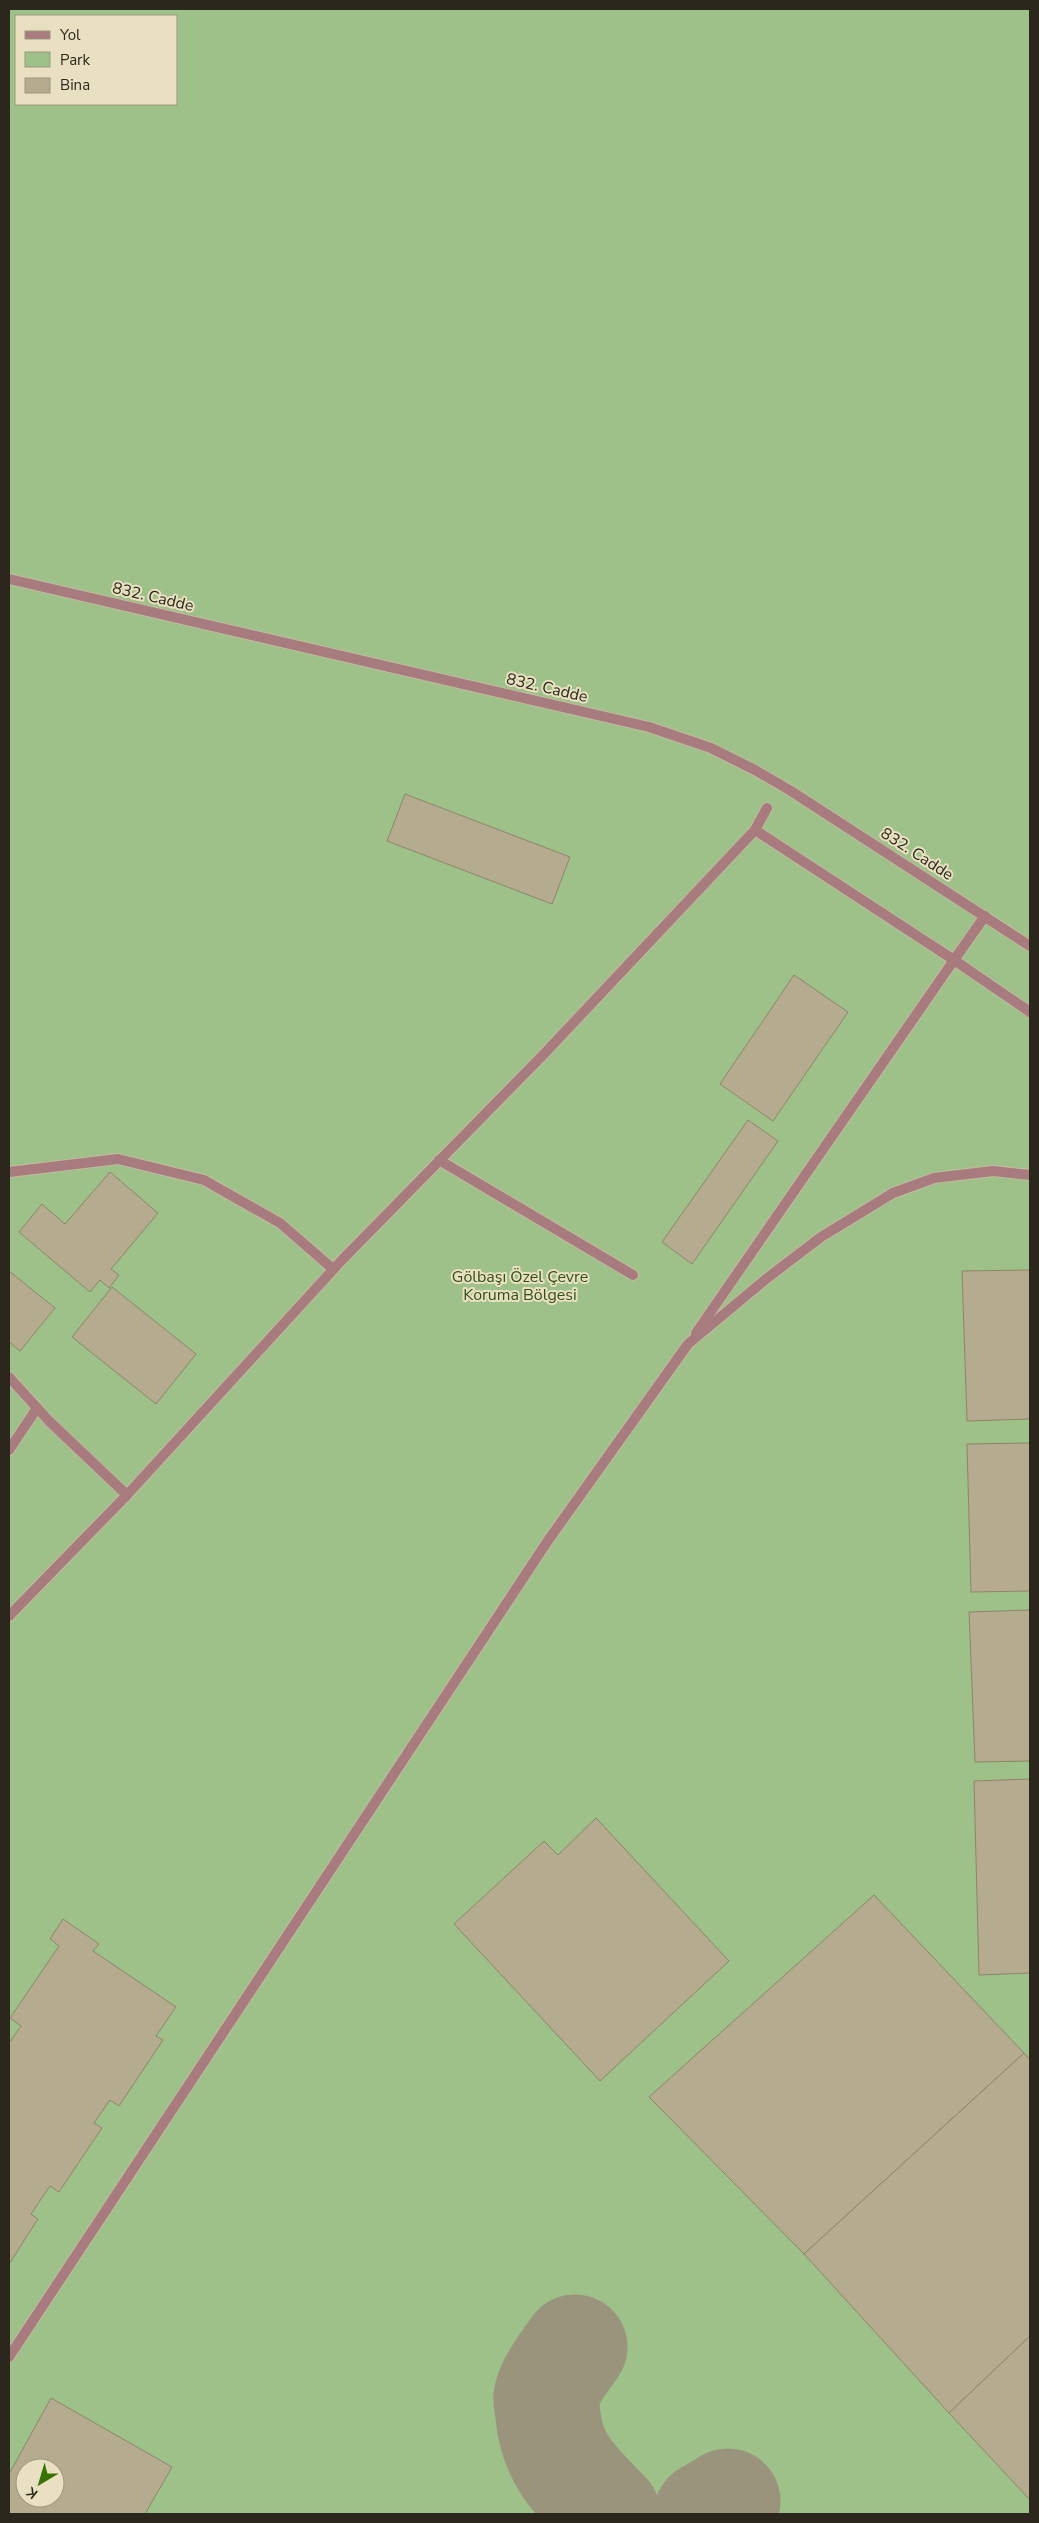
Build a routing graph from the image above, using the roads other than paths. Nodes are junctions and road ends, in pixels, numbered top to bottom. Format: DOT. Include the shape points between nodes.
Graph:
graph roads {
  1 [pos="9,578"];
  2 [pos="767,808"];
  3 [pos="755,830"];
  4 [pos="985,916"];
  5 [pos="1030,946"];
  6 [pos="954,960"];
  7 [pos="1030,1012"];
  8 [pos="439,1160"];
  9 [pos="9,1172"];
  10 [pos="1030,1175"];
  11 [pos="333,1269"];
  12 [pos="633,1275"];
  13 [pos="688,1344"];
  14 [pos="9,1378"];
  15 [pos="37,1408"];
  16 [pos="9,1450"];
  17 [pos="127,1495"];
  18 [pos="9,1616"];
  19 [pos="9,2357"];
  1 -- 4 [label="street, 832. Cadde" via="650,727 702,745 791,791"];
  2 -- 3 [label="street"];
  3 -- 6 [label="street"];
  3 -- 8 [label="street"];
  4 -- 5 [label="street, 832. Cadde"];
  4 -- 6 [label="street"];
  6 -- 7 [label="street"];
  6 -- 13 [label="street"];
  8 -- 11 [label="street"];
  8 -- 12 [label="street"];
  9 -- 11 [label="street" via="118,1159 204,1180 280,1223"];
  10 -- 13 [label="street" via="993,1171 934,1178 893,1193 821,1237"];
  11 -- 17 [label="street"];
  13 -- 19 [label="street" via="547,1542"];
  14 -- 15 [label="street"];
  15 -- 16 [label="street"];
  15 -- 17 [label="street"];
  17 -- 18 [label="street"];
}
